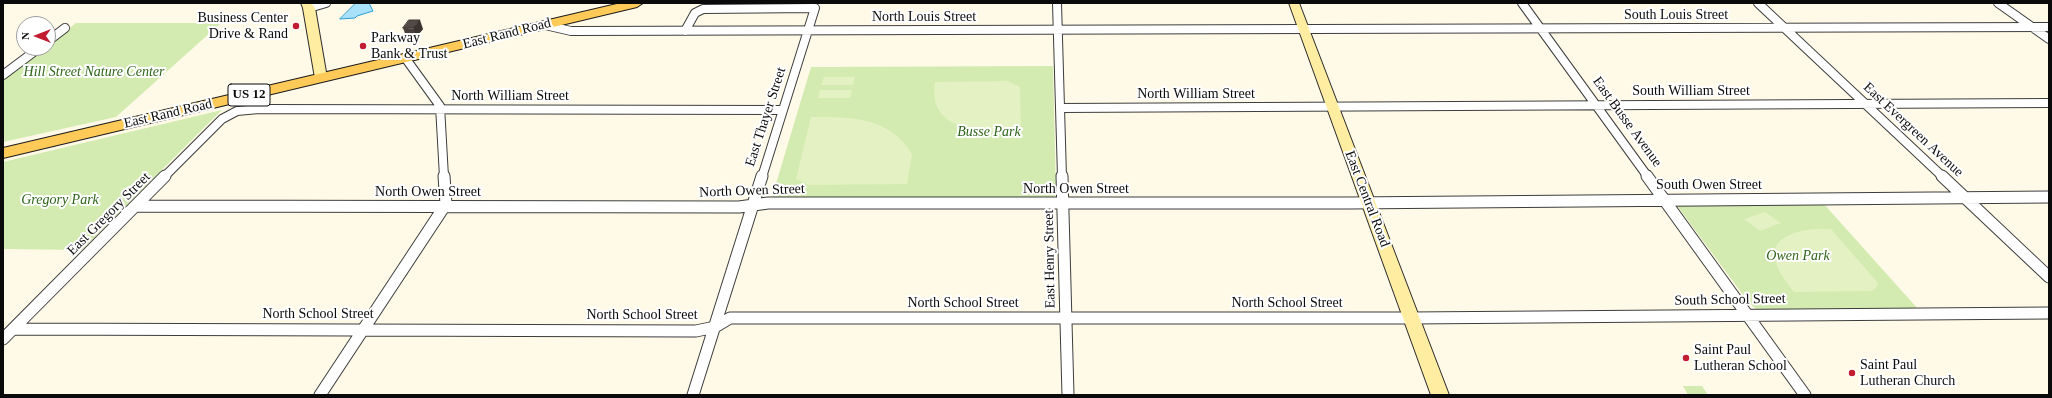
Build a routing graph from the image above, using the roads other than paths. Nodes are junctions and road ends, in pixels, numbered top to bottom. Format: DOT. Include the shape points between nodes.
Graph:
graph roads {
  1 [pos="326,3"];
  2 [pos="637,3"];
  3 [pos="1057,3"];
  4 [pos="1294,3"];
  5 [pos="1522,3"];
  6 [pos="1758,3"];
  7 [pos="1998,3"];
  8 [pos="307,5"];
  9 [pos="545,25"];
  10 [pos="2032,27"];
  11 [pos="2049,27"];
  12 [pos="65,28"];
  13 [pos="1785,28"];
  14 [pos="1057,29"];
  15 [pos="1304,29"];
  16 [pos="1541,29"];
  17 [pos="685,31"];
  18 [pos="809,31"];
  19 [pos="56,35"];
  20 [pos="2049,39"];
  21 [pos="28,56"];
  22 [pos="406,59"];
  23 [pos="4,73"];
  24 [pos="321,78"];
  25 [pos="2049,103"];
  26 [pos="1865,104"];
  27 [pos="1597,106"];
  28 [pos="1332,107"];
  29 [pos="1060,108"];
  30 [pos="441,110"];
  31 [pos="783,110"];
  32 [pos="237,112"];
  33 [pos="3,153"];
  34 [pos="1965,198"];
  35 [pos="2049,198"];
  36 [pos="1664,200"];
  37 [pos="1063,203"];
  38 [pos="1368,203"];
  39 [pos="754,205"];
  40 [pos="136,206"];
  41 [pos="444,207"];
  42 [pos="2049,277"];
  43 [pos="2049,313"];
  44 [pos="1749,315"];
  45 [pos="1065,318"];
  46 [pos="1411,318"];
  47 [pos="715,327"];
  48 [pos="13,329"];
  49 [pos="363,329"];
  50 [pos="3,339"];
  51 [pos="320,395"];
  52 [pos="693,395"];
  53 [pos="1068,395"];
  54 [pos="1440,395"];
  55 [pos="1805,395"];
  1 -- 8 [label="street"];
  2 -- 9 [label="main road, East Rand Road / US 12"];
  3 -- 14 [label="street, East Henry Street"];
  4 -- 15 [label="main road, East Central Road"];
  5 -- 16 [label="street, East Busse Avenue"];
  6 -- 13 [label="street, East Evergreen Avenue"];
  7 -- 10 [label="street"];
  8 -- 24 [label="main road"];
  9 -- 17 [label="street, North Louis Street" via="571,31"];
  9 -- 22 [label="main road, East Rand Road / US 12"];
  10 -- 11 [label="street, South Louis Street"];
  10 -- 13 [label="street, South Louis Street"];
  10 -- 20 [label="street"];
  12 -- 19 [label="street"];
  13 -- 16 [label="street, South Louis Street"];
  13 -- 26 [label="street, East Evergreen Avenue"];
  14 -- 15 [label="street, North Louis Street"];
  14 -- 18 [label="street, North Louis Street"];
  14 -- 29 [label="street, East Henry Street"];
  15 -- 16 [label="street, South Louis Street"];
  15 -- 28 [label="main road, East Central Road"];
  16 -- 27 [label="street, East Busse Avenue"];
  17 -- 18 [label="street, North Louis Street"];
  17 -- 18 [label="street, East Thayer Street" via="695,13 703,9 816,8"];
  18 -- 31 [label="street, East Thayer Street"];
  21 -- 23 [label="street"];
  22 -- 24 [label="main road, East Rand Road / US 12"];
  22 -- 30 [label="street" via="438,101"];
  24 -- 33 [label="main road, East Rand Road / US 12"];
  25 -- 26 [label="street, South William Street"];
  26 -- 27 [label="street, South William Street"];
  26 -- 34 [label="street, East Evergreen Avenue"];
  27 -- 28 [label="street, South William Street"];
  27 -- 36 [label="street, East Busse Avenue"];
  28 -- 29 [label="street, North William Street"];
  28 -- 38 [label="main road, East Central Road"];
  29 -- 37 [label="street, East Henry Street"];
  30 -- 31 [label="street, North William Street"];
  30 -- 32 [label="street, North William Street"];
  30 -- 41 [label="street" via="446,202"];
  31 -- 39 [label="street, East Thayer Street"];
  32 -- 40 [label="street, East Gregory Street" via="222,119"];
  34 -- 35 [label="street, South Owen Street"];
  34 -- 36 [label="street, South Owen Street"];
  34 -- 42 [label="street, East Evergreen Avenue"];
  36 -- 38 [label="street, South Owen Street"];
  36 -- 44 [label="street, East Busse Avenue"];
  37 -- 38 [label="street, North Owen Street"];
  37 -- 39 [label="street, North Owen Street"];
  37 -- 45 [label="street, East Henry Street"];
  38 -- 46 [label="main road, East Central Road"];
  39 -- 41 [label="street, North Owen Street"];
  39 -- 47 [label="street, East Thayer Street"];
  40 -- 41 [label="street, North Owen Street"];
  40 -- 48 [label="street, East Gregory Street"];
  41 -- 49 [label="street"];
  43 -- 44 [label="street, South School Street"];
  44 -- 46 [label="street, South School Street"];
  44 -- 55 [label="street, East Busse Avenue"];
  45 -- 46 [label="street, North School Street"];
  45 -- 47 [label="street, North School Street" via="730,318"];
  45 -- 53 [label="street, East Henry Street"];
  46 -- 54 [label="main road, East Central Road"];
  47 -- 49 [label="street, North School Street" via="696,331"];
  47 -- 52 [label="street, East Thayer Street"];
  48 -- 49 [label="street, North School Street"];
  48 -- 50 [label="street, East Gregory Street"];
  49 -- 51 [label="street"];
}
